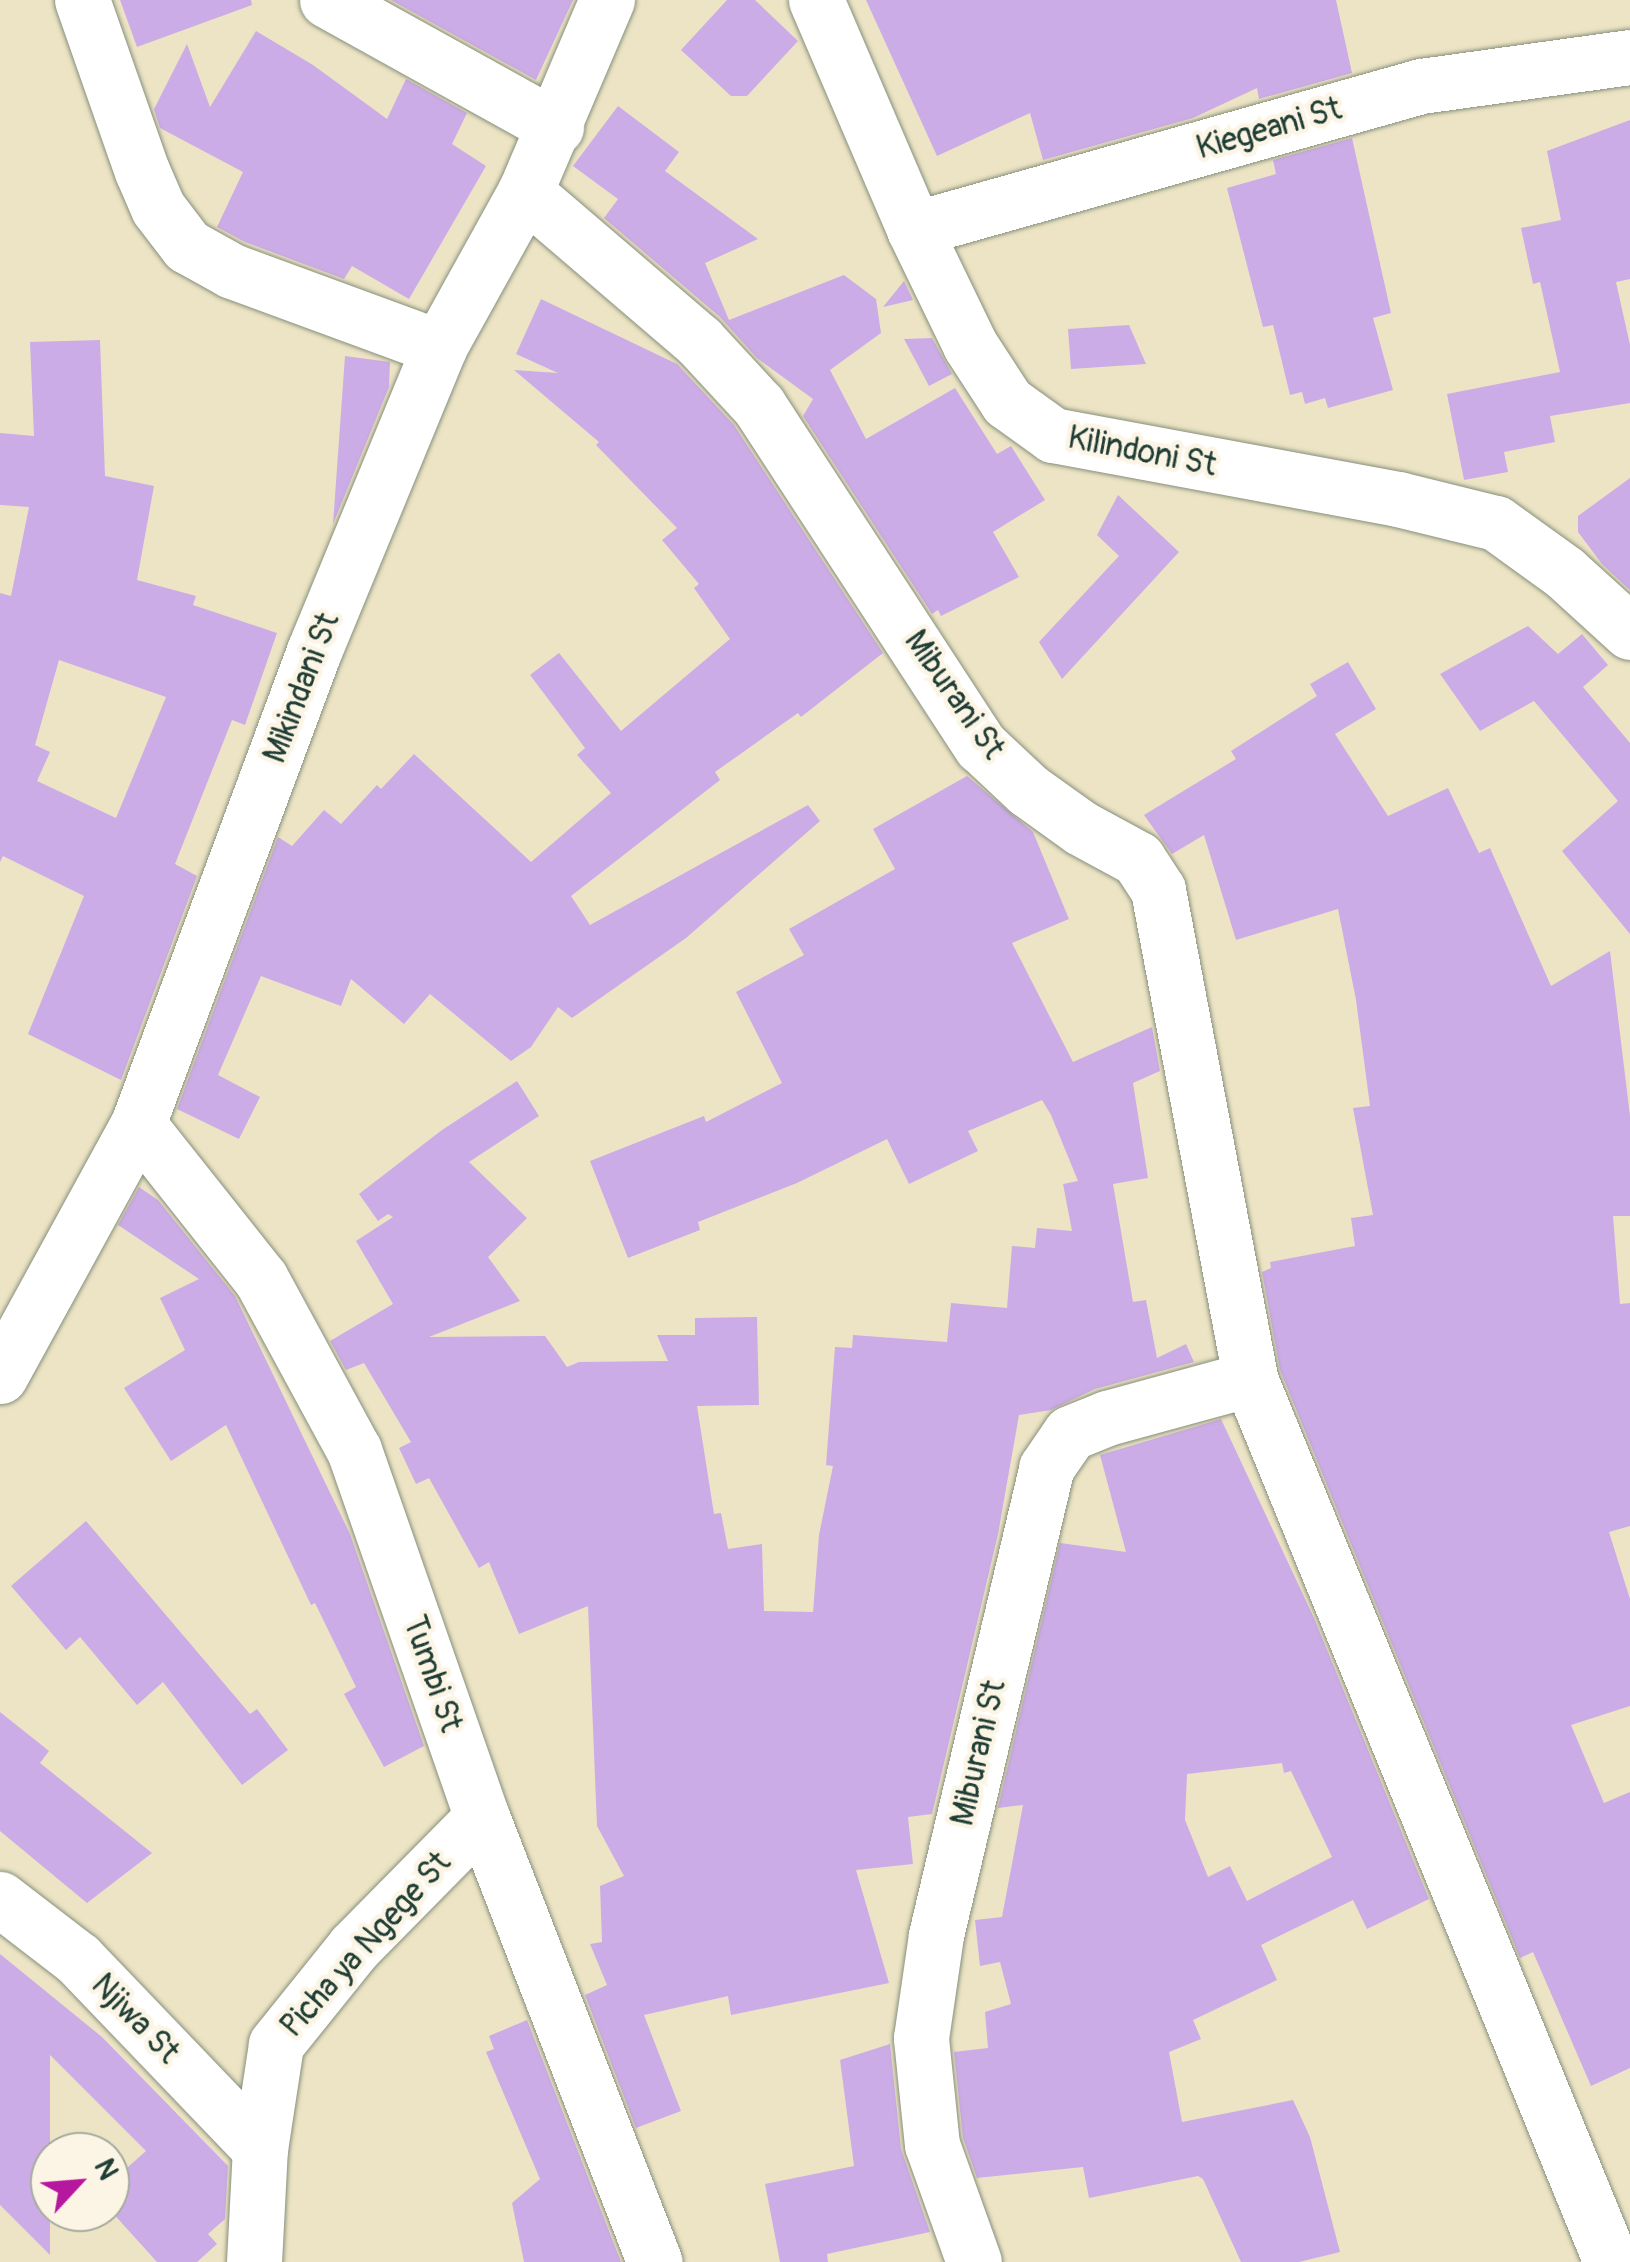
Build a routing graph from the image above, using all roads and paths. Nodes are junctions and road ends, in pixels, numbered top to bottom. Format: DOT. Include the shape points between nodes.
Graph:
graph roads {
  1 [pos="82,0"];
  2 [pos="327,0"];
  3 [pos="608,0"];
  4 [pos="816,0"];
  5 [pos="1630,56"];
  6 [pos="556,127"];
  7 [pos="525,192"];
  8 [pos="914,229"];
  9 [pos="440,347"];
  10 [pos="1630,632"];
  11 [pos="138,1124"];
  12 [pos="0,1376"];
  13 [pos="1250,1379"];
  14 [pos="482,1817"];
  15 [pos="0,1898"];
  16 [pos="260,2150"];
  17 [pos="254,2262"];
  18 [pos="655,2262"];
  19 [pos="974,2262"];
  20 [pos="1611,2262"];
  1 -- 9 [label="street" via="142,171 158,208 187,246 232,271"];
  2 -- 6 [label="street"];
  3 -- 6 [label="street, Mikindani St"];
  4 -- 8 [label="street, Kilindoni St"];
  5 -- 8 [label="street, Kiegeani St" via="1422,86"];
  6 -- 7 [label="street, Mikindani St"];
  7 -- 9 [label="street, Mikindani St"];
  7 -- 13 [label="street, Miburani St" via="699,341 759,406 981,746 1042,800 1138,859 1158,890"];
  8 -- 10 [label="street, Kilindoni St" via="970,345 1007,402 1053,435 1496,522"];
  9 -- 11 [label="street, Mikindani St" via="314,651"];
  11 -- 12 [label="street, Mikindani St"];
  11 -- 14 [label="street, Tumbi St" via="261,1279 354,1450"];
  13 -- 19 [label="street, Miburani St" via="1070,1433 1046,1468 936,1935 921,2038 932,2145"];
  13 -- 20 [label="street, Miburani St"];
  14 -- 16 [label="street, Picha ya Ngege St" via="354,1948 276,2044"];
  14 -- 18 [label="street, Tumbi St"];
  15 -- 16 [label="street, Njiwa St" via="78,1959"];
  16 -- 17 [label="street, Picha ya Ngege St"];
}
